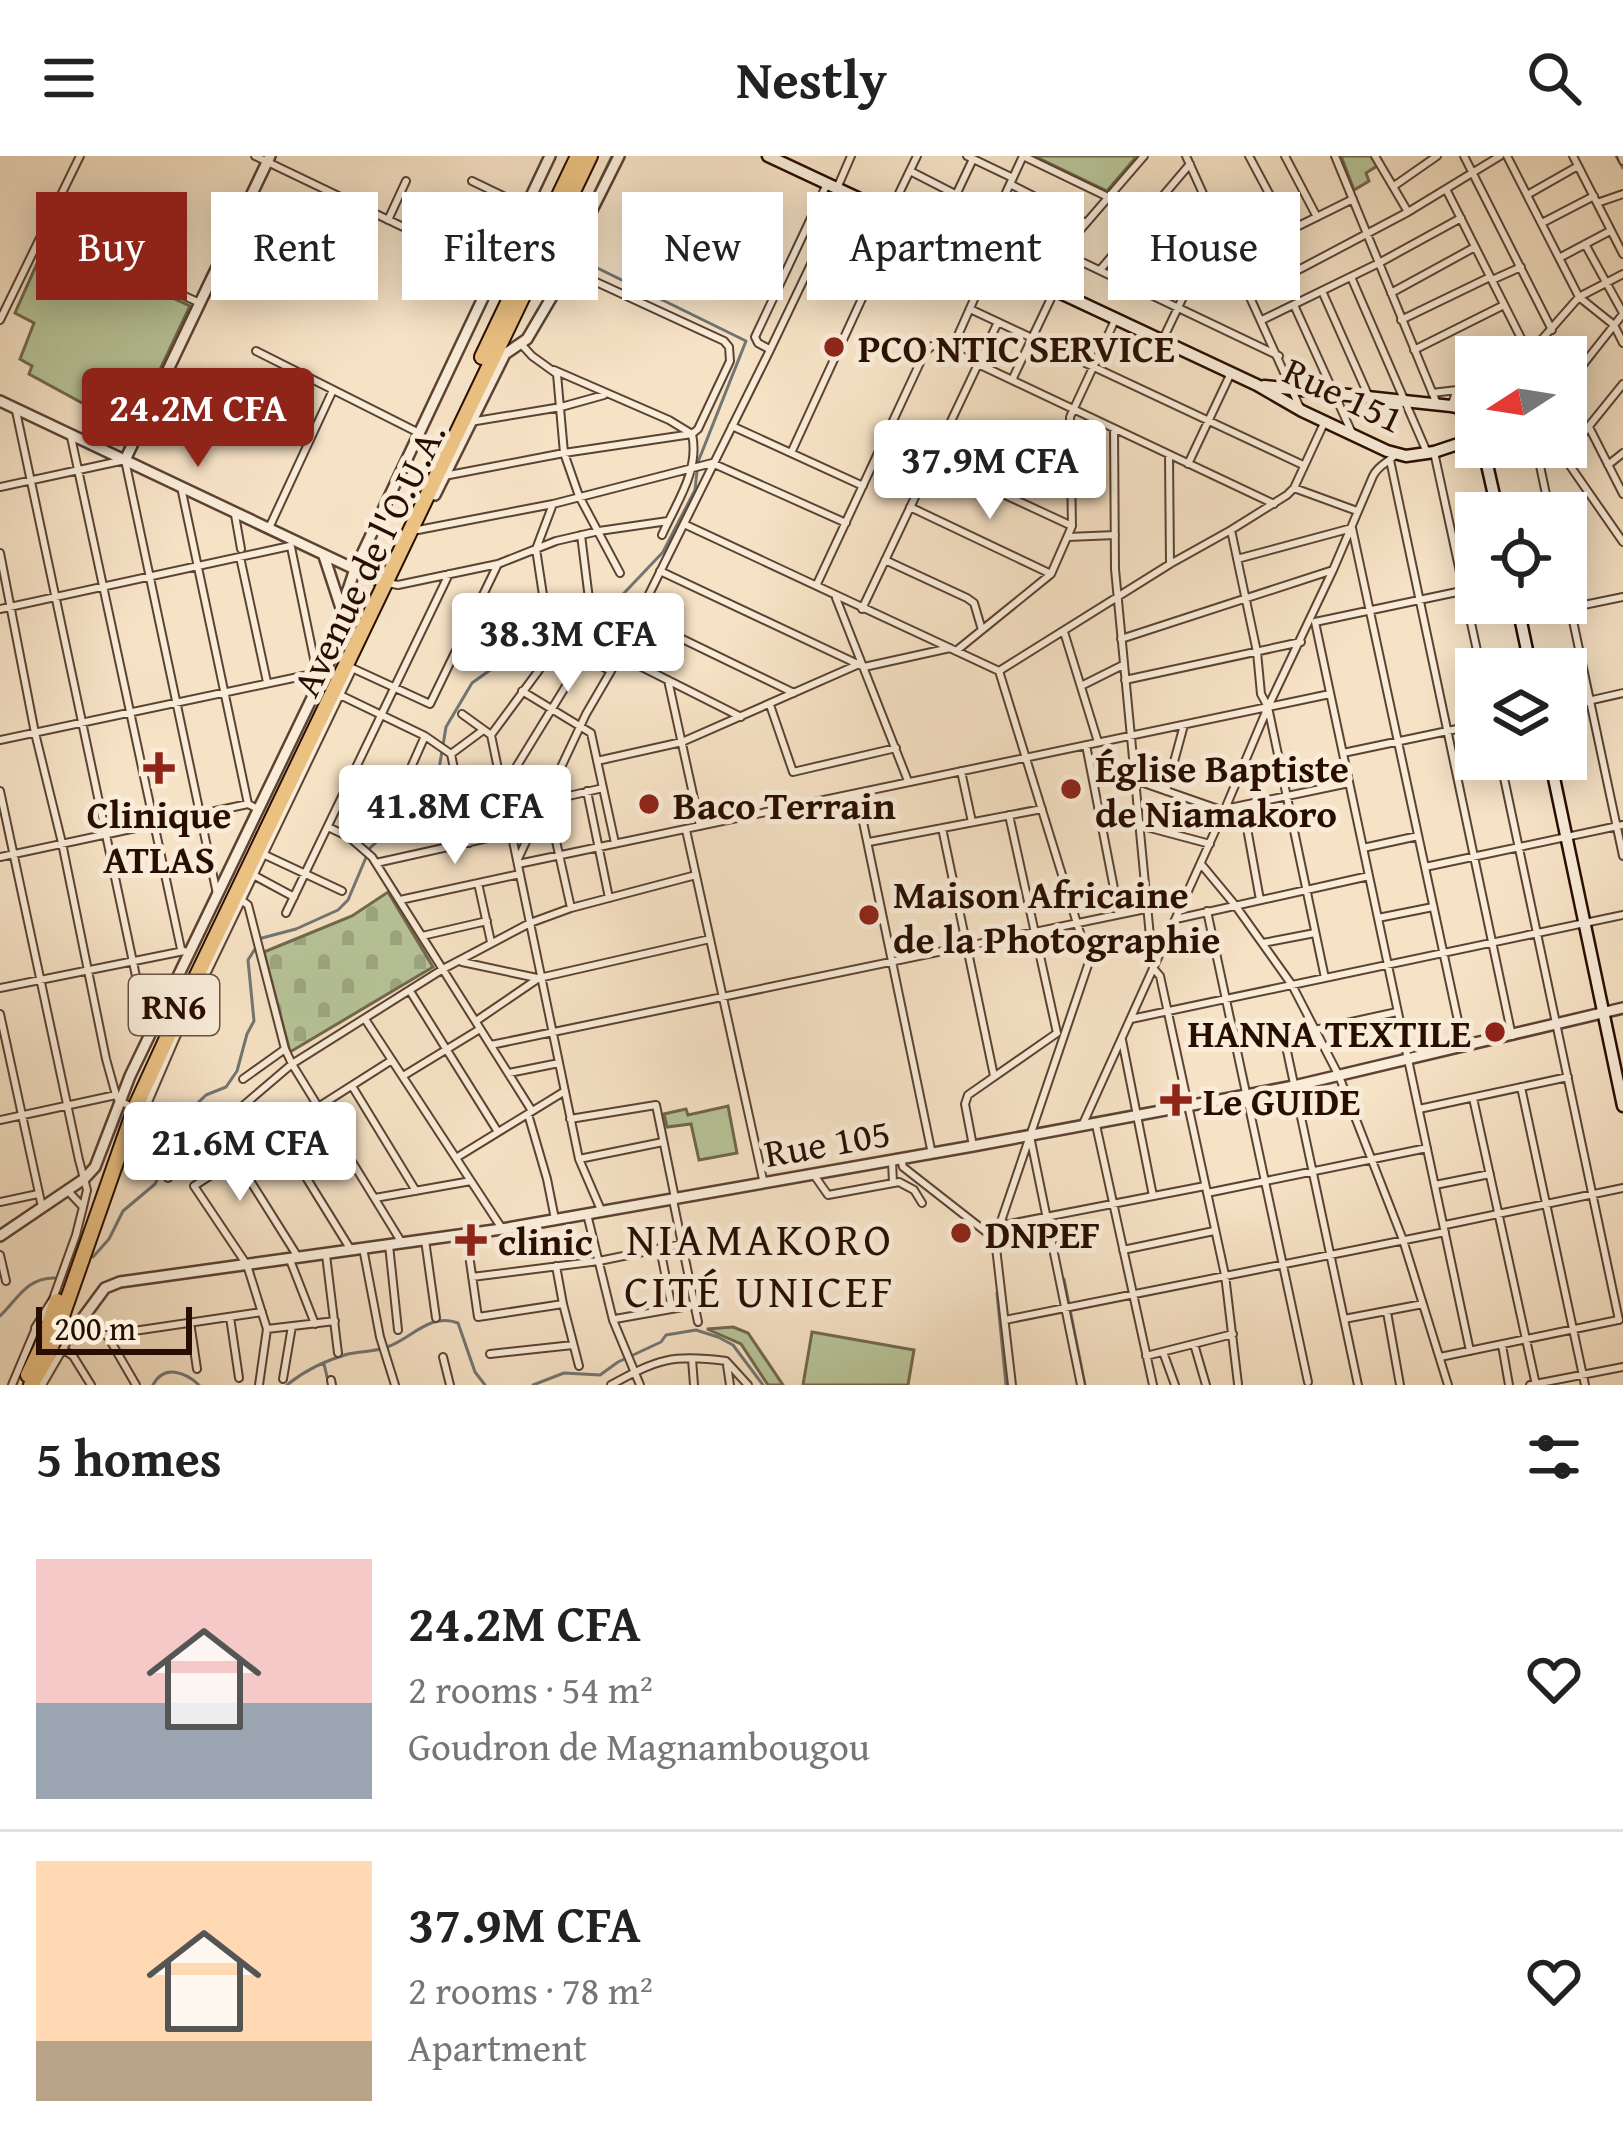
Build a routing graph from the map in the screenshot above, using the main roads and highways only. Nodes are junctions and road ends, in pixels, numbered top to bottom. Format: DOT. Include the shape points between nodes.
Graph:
graph roads {
  1 [pos="578,156"];
  2 [pos="590,156"];
  3 [pos="771,157"];
  4 [pos="1257,385"];
  5 [pos="1455,407"];
  6 [pos="1455,445"];
  7 [pos="384,582"];
  8 [pos="330,680"];
  9 [pos="1554,780"];
  10 [pos="1623,1106"];
  11 [pos="46,1329"];
  12 [pos="22,1385"];
  13 [pos="32,1385"];
  1 -- 7 [label="highway, Avenue de l'O.U.A. / RN6"];
  2 -- 7 [label="highway, Avenue de l'O.U.A. / RN6"];
  3 -- 4 [label="main road"];
  4 -- 5 [label="main road" via="1435,398"];
  4 -- 6 [label="main road, Rue 151" via="1393,457"];
  7 -- 8 [label="highway, Avenue de l'O.U.A. / RN6"];
  8 -- 11 [label="highway, Avenue de l'O.U.A. / RN6" via="167,1036"];
  8 -- 11 [label="highway, Avenue de l'O.U.A. / RN6" via="121,1100"];
  9 -- 10 [label="main road"];
  11 -- 12 [label="highway, Avenue de l'O.U.A. / RN6"];
  11 -- 13 [label="highway, Avenue de l'O.U.A. / RN6" via="48,1356"];
}
